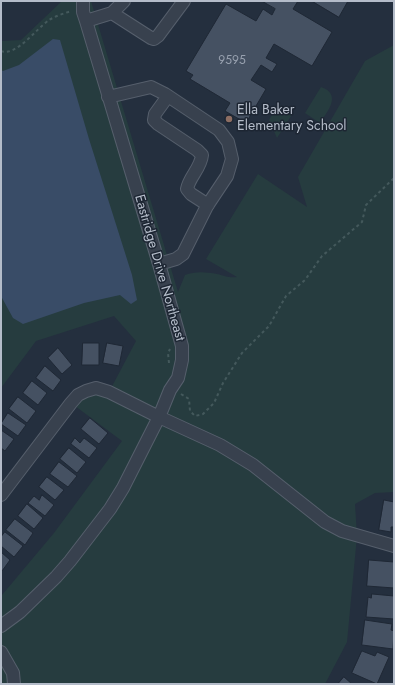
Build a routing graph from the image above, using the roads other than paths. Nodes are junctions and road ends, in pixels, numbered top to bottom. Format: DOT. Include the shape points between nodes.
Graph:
graph roads {
  1 [pos="124,1"];
  2 [pos="184,1"];
  3 [pos="84,11"];
  4 [pos="112,13"];
  5 [pos="168,96"];
  6 [pos="108,97"];
  7 [pos="208,205"];
  8 [pos="159,264"];
  9 [pos="159,418"];
  10 [pos="1,495"];
  11 [pos="394,546"];
  12 [pos="1,626"];
  13 [pos="1,652"];
  14 [pos="14,684"];
  1 -- 4 [label="street"];
  2 -- 4 [label="street" via="154,39"];
  3 -- 4 [label="street"];
  3 -- 6 [label="street, Eastridge Drive Northeast"];
  5 -- 6 [label="street" via="151,87"];
  5 -- 7 [label="street" via="219,130 228,142 232,159 227,176"];
  5 -- 7 [label="street" via="155,114 154,120 202,155 202,161 187,189"];
  6 -- 8 [label="street, Eastridge Drive Northeast"];
  7 -- 8 [label="street" via="184,254"];
  8 -- 9 [label="street, Eastridge Drive Northeast" via="182,346 182,360 178,378 170,390"];
  9 -- 10 [label="street" via="109,392 96,388 86,391 78,395"];
  9 -- 11 [label="street" via="220,445 253,465 325,522 342,531"];
  9 -- 12 [label="street, Eastridge Drive Northeast" via="123,488 95,530 56,577 20,612"];
  13 -- 14 [label="street" via="13,673"];
}
